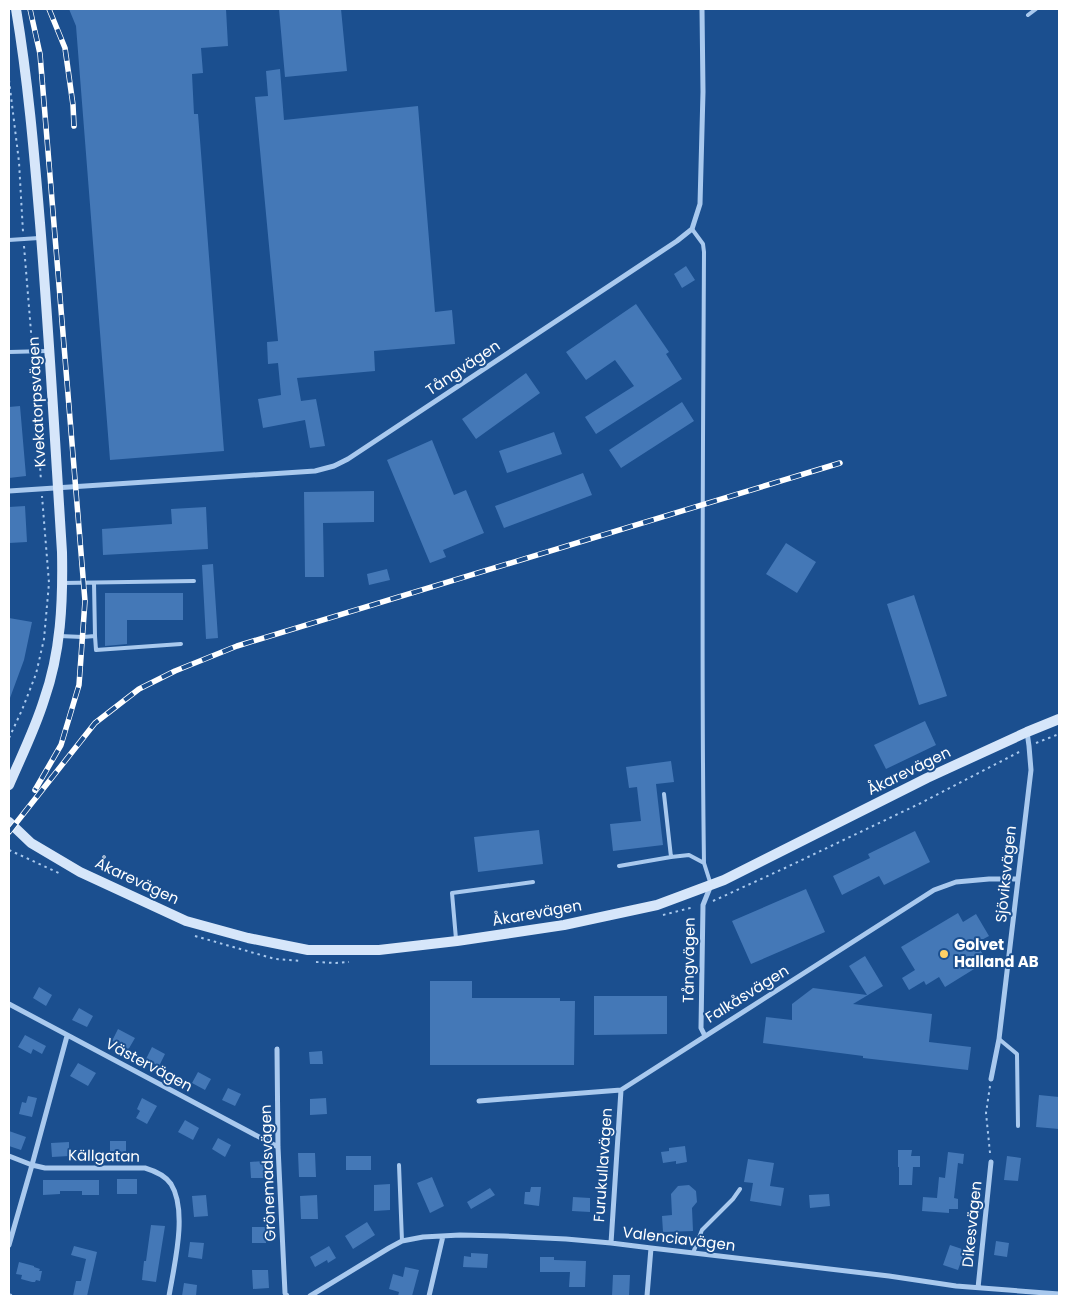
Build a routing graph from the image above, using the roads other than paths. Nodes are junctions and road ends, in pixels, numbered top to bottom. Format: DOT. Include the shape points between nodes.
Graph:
graph roads {
  1 [pos="16,9"];
  2 [pos="702,9"];
  3 [pos="1036,9"];
  4 [pos="1028,15"];
  5 [pos="692,229"];
  6 [pos="41,237"];
  7 [pos="9,240"];
  8 [pos="50,351"];
  9 [pos="9,352"];
  10 [pos="58,488"];
  11 [pos="9,491"];
  12 [pos="194,581"];
  13 [pos="62,583"];
  14 [pos="94,583"];
  15 [pos="59,636"];
  16 [pos="95,636"];
  17 [pos="181,644"];
  18 [pos="1059,719"];
  19 [pos="1027,732"];
  20 [pos="9,785"];
  21 [pos="664,794"];
  22 [pos="9,822"];
  23 [pos="672,857"];
  24 [pos="704,863"];
  25 [pos="619,866"];
  26 [pos="1018,879"];
  27 [pos="533,882"];
  28 [pos="711,885"];
  29 [pos="457,941"];
  30 [pos="9,1004"];
  31 [pos="67,1036"];
  32 [pos="705,1036"];
  33 [pos="1000,1039"];
  34 [pos="277,1049"];
  35 [pos="991,1079"];
  36 [pos="621,1090"];
  37 [pos="479,1101"];
  38 [pos="1018,1126"];
  39 [pos="278,1147"];
  40 [pos="9,1156"];
  41 [pos="991,1162"];
  42 [pos="32,1165"];
  43 [pos="399,1165"];
  44 [pos="740,1189"];
  45 [pos="443,1236"];
  46 [pos="402,1242"];
  47 [pos="610,1242"];
  48 [pos="9,1245"];
  49 [pos="651,1248"];
  50 [pos="693,1254"];
  51 [pos="978,1288"];
  52 [pos="1059,1294"];
  53 [pos="169,1296"];
  54 [pos="287,1296"];
  55 [pos="310,1296"];
  56 [pos="429,1296"];
  57 [pos="647,1296"];
  1 -- 6 [label="street, Kvekatorpsvägen" via="32,130"];
  2 -- 5 [label="street" via="700,204"];
  3 -- 4 [label="lane"];
  5 -- 10 [label="street, Tångvägen" via="348,460 334,466 315,471"];
  5 -- 24 [label="lane" via="704,252"];
  6 -- 7 [label="lane"];
  6 -- 8 [label="street, Kvekatorpsvägen"];
  8 -- 9 [label="lane"];
  8 -- 10 [label="street, Kvekatorpsvägen"];
  10 -- 11 [label="street, Tångvägen"];
  10 -- 13 [label="street, Kvekatorpsvägen"];
  12 -- 14 [label="lane"];
  13 -- 14 [label="lane"];
  13 -- 15 [label="street, Kvekatorpsvägen"];
  14 -- 16 [label="lane"];
  15 -- 16 [label="lane"];
  15 -- 20 [label="street, Kvekatorpsvägen" via="45,699"];
  16 -- 17 [label="lane" via="96,650"];
  18 -- 19 [label="street, Åkarevägen"];
  19 -- 26 [label="street, Sjöviksvägen" via="1031,770"];
  19 -- 28 [label="street, Åkarevägen"];
  21 -- 23 [label="lane"];
  22 -- 29 [label="street, Åkarevägen" via="31,843 80,872 186,921 248,938 308,950 379,950"];
  23 -- 24 [label="lane" via="690,855"];
  23 -- 25 [label="lane"];
  24 -- 28 [label="lane"];
  26 -- 32 [label="street, Falkåsvägen" via="956,882 934,890"];
  26 -- 33 [label="street, Sjöviksvägen"];
  27 -- 29 [label="lane" via="452,893"];
  28 -- 29 [label="street, Åkarevägen" via="657,905 564,925"];
  28 -- 32 [label="street, Tångvägen" via="703,905 701,1028"];
  30 -- 31 [label="street, Västervägen"];
  31 -- 39 [label="street, Västervägen"];
  31 -- 42 [label="street"];
  32 -- 36 [label="street, Falkåsvägen"];
  33 -- 35 [label="street, Sjöviksvägen"];
  33 -- 38 [label="lane" via="1018,1054"];
  34 -- 39 [label="street, Grönemadsvägen"];
  36 -- 37 [label="street, Falkåsvägen"];
  36 -- 47 [label="street, Furukullavägen"];
  39 -- 54 [label="street, Grönemadsvägen"];
  40 -- 42 [label="street, Källgatan"];
  41 -- 51 [label="street, Dikesvägen"];
  42 -- 48 [label="street"];
  42 -- 53 [label="street, Källgatan" via="45,1168 145,1168 161,1173 171,1184 178,1202 179,1227"];
  43 -- 46 [label="lane"];
  44 -- 50 [label="lane" via="702,1230"];
  45 -- 46 [label="street, Valenciavägen"];
  45 -- 47 [label="street, Valenciavägen"];
  45 -- 56 [label="street"];
  46 -- 55 [label="street, Valenciavägen"];
  47 -- 49 [label="street, Valenciavägen"];
  49 -- 50 [label="street, Valenciavägen"];
  49 -- 57 [label="street"];
  50 -- 51 [label="street, Valenciavägen"];
  51 -- 52 [label="street, Valenciavägen"];
}
